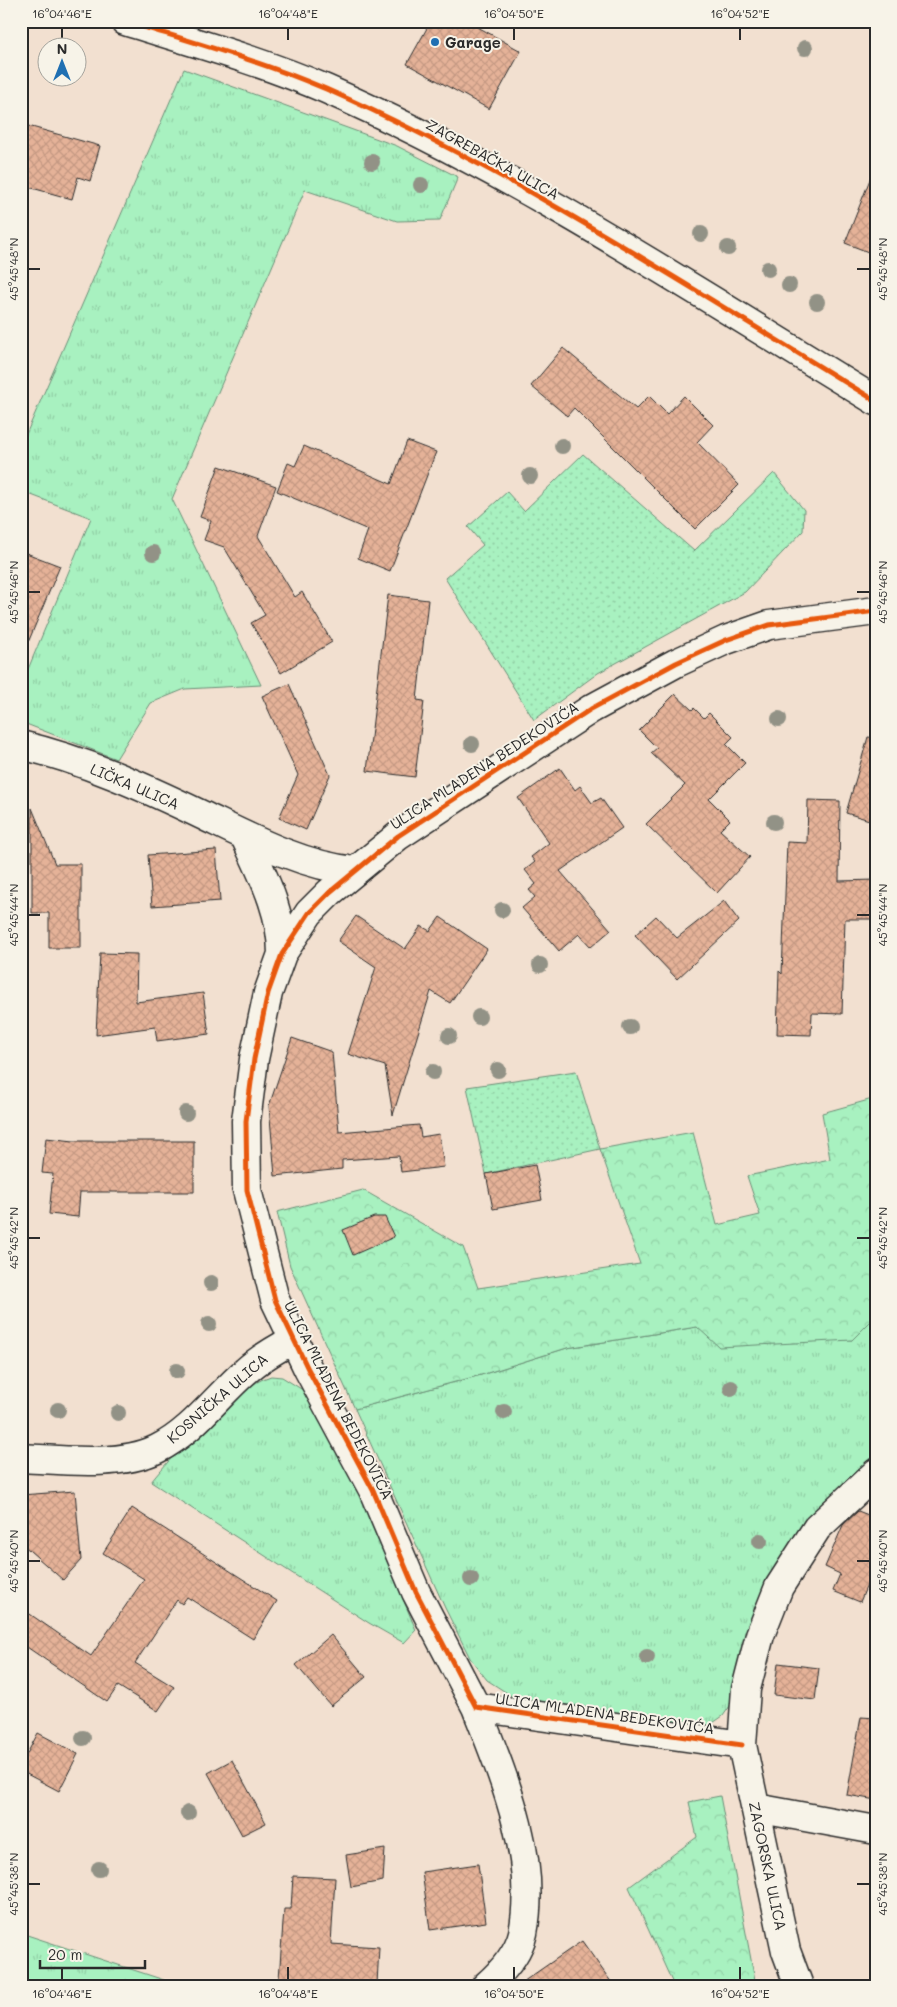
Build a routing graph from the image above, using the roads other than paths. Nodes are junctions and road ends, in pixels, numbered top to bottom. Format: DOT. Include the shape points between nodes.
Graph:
graph roads {
  1 [pos="125,21"];
  2 [pos="876,401"];
  3 [pos="876,611"];
  4 [pos="21,745"];
  5 [pos="245,837"];
  6 [pos="354,871"];
  7 [pos="282,954"];
  8 [pos="293,1340"];
  9 [pos="21,1458"];
  10 [pos="876,1473"];
  11 [pos="476,1707"];
  12 [pos="742,1745"];
  13 [pos="756,1808"];
  14 [pos="876,1830"];
  15 [pos="486,1986"];
  16 [pos="799,1986"];
  1 -- 2 [label="street, ZAGREBAČKA ULICA" via="237,55 324,88 403,124 647,262"];
  3 -- 6 [label="street, ULICA MLADENA BEDEKOVIĆA" via="769,625 676,663 591,709 398,836"];
  4 -- 5 [label="street, LIČKA ULICA" via="60,754 117,776"];
  5 -- 6 [label="street, LIČKA ULICA" via="333,869"];
  5 -- 7 [label="street" via="278,914"];
  6 -- 7 [label="street, ULICA MLADENA BEDEKOVIĆA" via="309,913"];
  7 -- 8 [label="street, ULICA MLADENA BEDEKOVIĆA" via="268,993 254,1059 246,1121 247,1190 275,1300"];
  8 -- 9 [label="street, KOSNIČKA ULICA" via="246,1370 186,1429 157,1449 128,1457 79,1460"];
  8 -- 11 [label="street, ULICA MLADENA BEDEKOVIĆA" via="373,1490 416,1592"];
  10 -- 12 [label="street" via="817,1528 779,1587 760,1635 746,1689"];
  11 -- 12 [label="street, ULICA MLADENA BEDEKOVIĆA"];
  11 -- 15 [label="street" via="509,1791 518,1833 525,1902 522,1934 512,1959"];
  12 -- 13 [label="street, ZAGORSKA ULICA"];
  13 -- 14 [label="street"];
  13 -- 16 [label="street, ZAGORSKA ULICA" via="786,1951"];
}
